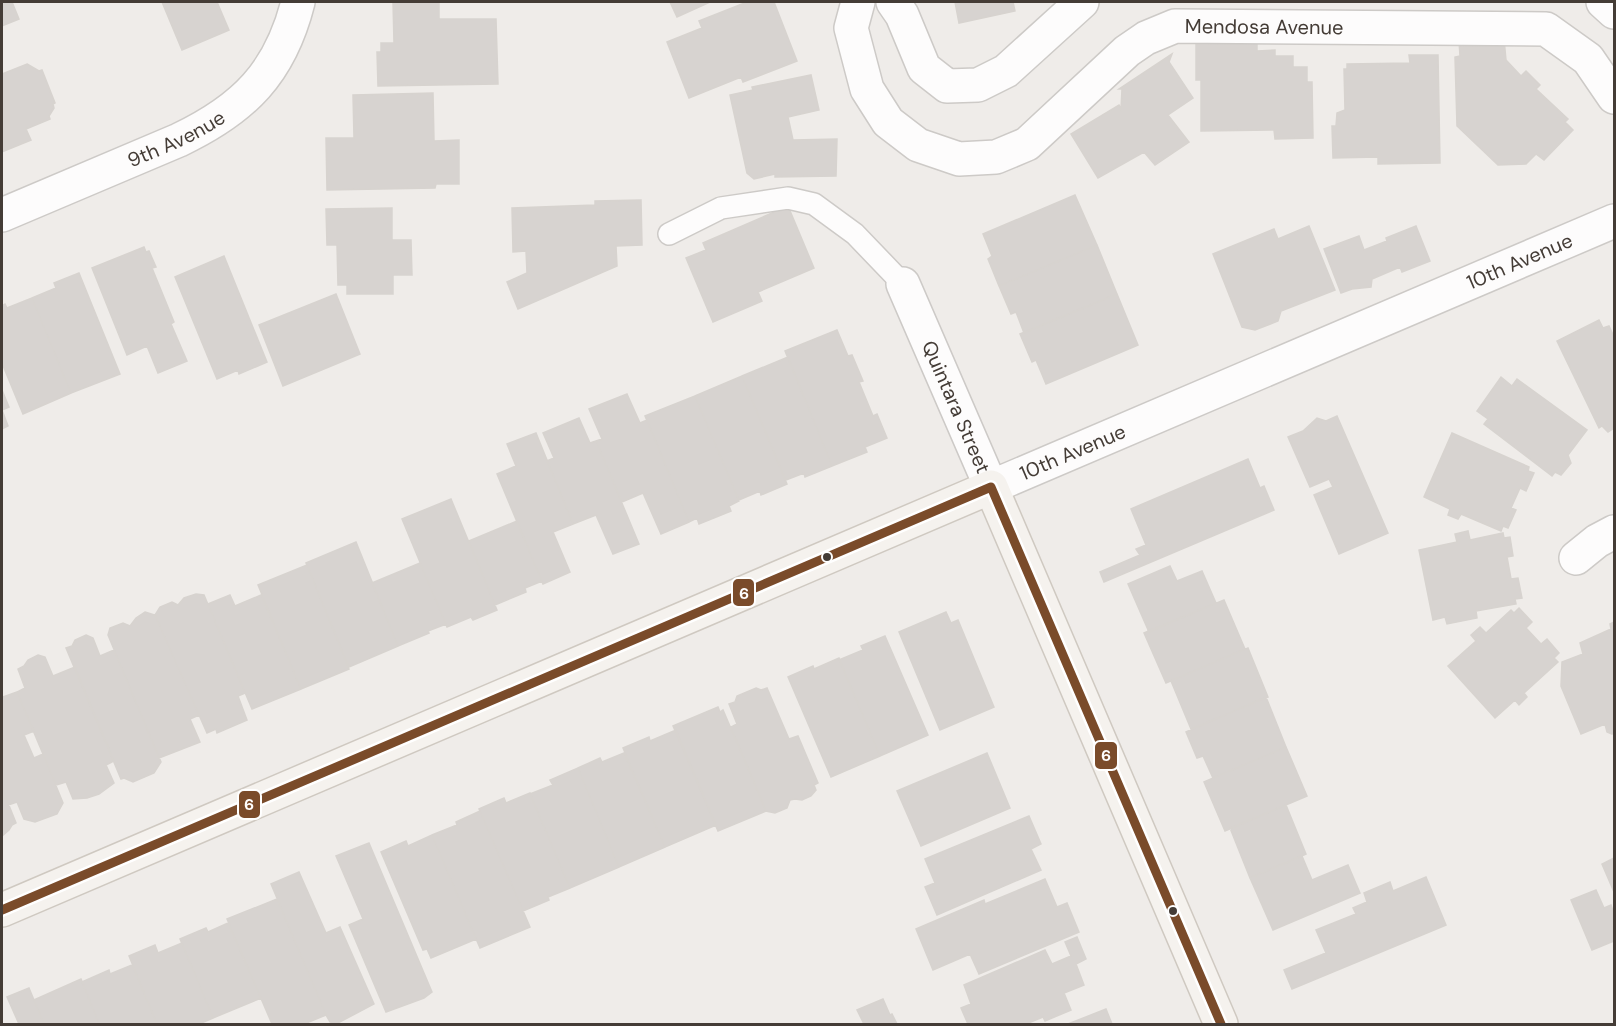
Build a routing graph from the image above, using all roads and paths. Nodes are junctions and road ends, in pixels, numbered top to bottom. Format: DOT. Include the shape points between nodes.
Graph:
graph roads {
  1 [pos="298,2"];
  2 [pos="858,2"];
  3 [pos="893,2"];
  4 [pos="1082,2"];
  5 [pos="1603,2"];
  6 [pos="1614,12"];
  7 [pos="1614,97"];
  8 [pos="2,215"];
  9 [pos="1614,220"];
  10 [pos="669,234"];
  11 [pos="903,284"];
  12 [pos="991,487"];
  13 [pos="1614,532"];
  14 [pos="1576,558"];
  15 [pos="2,910"];
  16 [pos="1221,1024"];
  1 -- 8 [label="street, 9th Avenue" via="279,54 260,83 235,107 179,140"];
  2 -- 7 [label="street, Mendosa Avenue" via="852,28 854,38 867,89 888,122 918,145 958,159 996,157 1027,144 1127,51 1175,26 1546,29 1588,59"];
  3 -- 4 [label="street" via="924,68 947,86 978,85 1006,71"];
  5 -- 6 [label="street"];
  9 -- 12 [label="street, 10th Avenue"];
  10 -- 11 [label="lane" via="721,208 788,198 813,204 855,234"];
  11 -- 12 [label="street, Quintara Street"];
  12 -- 15 [label="street, 10th Avenue"];
  12 -- 16 [label="street, Quintara Street"];
  13 -- 14 [label="street"];
}
